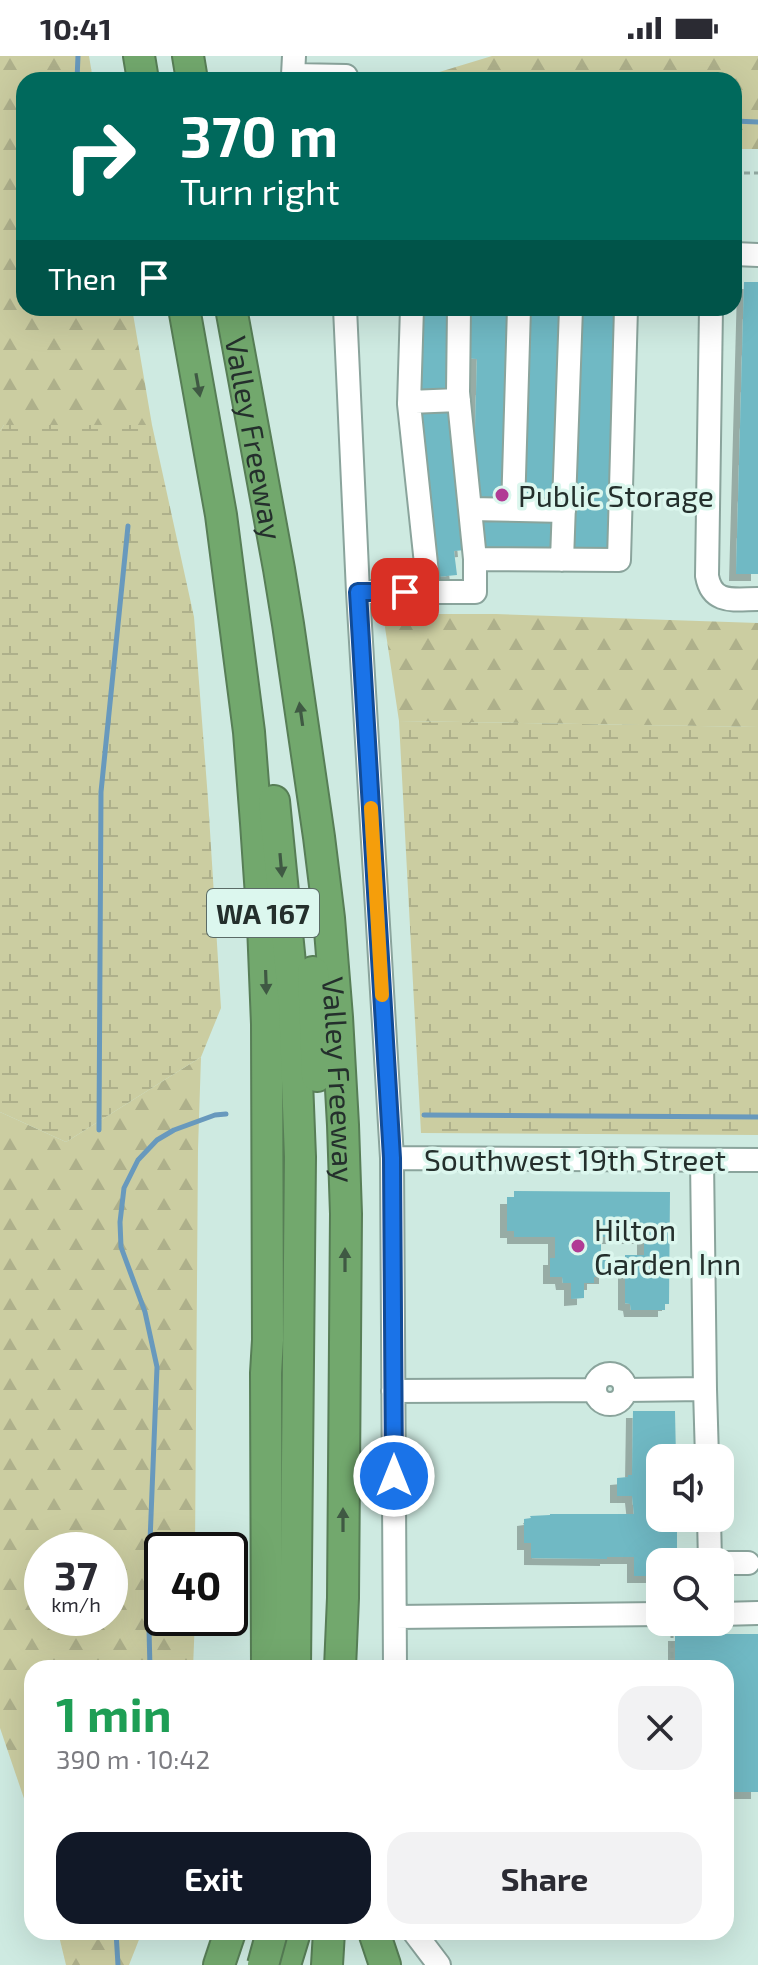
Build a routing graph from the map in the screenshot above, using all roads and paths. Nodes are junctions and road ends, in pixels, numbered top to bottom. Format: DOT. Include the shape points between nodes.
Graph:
graph roads {
  1 [pos="185,316"];
  2 [pos="232,316"];
  3 [pos="345,316"];
  4 [pos="412,316"];
  5 [pos="459,316"];
  6 [pos="519,316"];
  7 [pos="571,316"];
  8 [pos="626,316"];
  9 [pos="711,316"];
  10 [pos="459,400"];
  11 [pos="409,402"];
  12 [pos="470,509"];
  13 [pos="513,510"];
  14 [pos="564,511"];
  15 [pos="221,515"];
  16 [pos="475,559"];
  17 [pos="562,560"];
  18 [pos="358,592"];
  19 [pos="429,592"];
  20 [pos="758,599"];
  21 [pos="313,791"];
  22 [pos="392,1158"];
  23 [pos="702,1160"];
  24 [pos="758,1160"];
  25 [pos="266,1373"];
  26 [pos="705,1389"];
  27 [pos="393,1391"];
  28 [pos="707,1444"];
  29 [pos="734,1563"];
  30 [pos="748,1563"];
  31 [pos="343,1598"];
  32 [pos="758,1613"];
  33 [pos="646,1614"];
  34 [pos="395,1617"];
  35 [pos="734,1618"];
  36 [pos="672,1636"];
  37 [pos="254,1660"];
  38 [pos="267,1660"];
  39 [pos="295,1660"];
  40 [pos="314,1660"];
  41 [pos="340,1660"];
  42 [pos="353,1660"];
  43 [pos="395,1660"];
  44 [pos="672,1660"];
  45 [pos="227,1940"];
  46 [pos="270,1940"];
  47 [pos="272,1940"];
  48 [pos="293,1940"];
  49 [pos="329,1940"];
  50 [pos="377,1940"];
  51 [pos="420,1940"];
  52 [pos="219,1965"];
  53 [pos="263,1965"];
  54 [pos="273,1965"];
  55 [pos="285,1965"];
  56 [pos="327,1965"];
  57 [pos="385,1965"];
  58 [pos="439,1965"];
  1 -- 15 [label="highway, Valley Freeway / WA 167, one-way"];
  21 -- 2 [label="highway, Valley Freeway / WA 167, one-way"];
  3 -- 18 [label="street"];
  4 -- 11 [label="street"];
  5 -- 10 [label="street"];
  6 -- 13 [label="street"];
  7 -- 14 [label="street"];
  8 -- 17 [label="street" via="619,560"];
  9 -- 20 [label="street" via="707,576 715,596"];
  10 -- 11 [label="street"];
  10 -- 12 [label="street"];
  11 -- 19 [label="street"];
  12 -- 13 [label="street"];
  12 -- 16 [label="street"];
  13 -- 14 [label="street"];
  14 -- 17 [label="street"];
  15 -- 25 [label="highway, Valley Freeway / WA 167, one-way" via="249,732 263,925"];
  15 -- 39 [label="highway, one-way" via="236,538 252,635 294,1004 300,1157"];
  16 -- 17 [label="street"];
  16 -- 19 [label="street" via="475,592"];
  18 -- 19 [label="street"];
  18 -- 22 [label="street"];
  31 -- 21 [label="highway, Valley Freeway / WA 167, one-way" via="343,1125 329,918"];
  21 -- 40 [label="highway" via="303,869 317,1086"];
  22 -- 23 [label="street, Southwest 19th Street"];
  22 -- 27 [label="street"];
  23 -- 24 [label="street, Southwest 19th Street"];
  23 -- 26 [label="street"];
  25 -- 37 [label="highway" via="258,1415"];
  25 -- 38 [label="highway, Valley Freeway / WA 167"];
  26 -- 27 [label="street" via="625,1390 619,1377 609,1374 597,1380 594,1390"];
  26 -- 28 [label="street"];
  27 -- 34 [label="street"];
  29 -- 30 [label="street"];
  31 -- 41 [label="highway, Valley Freeway / WA 167"];
  31 -- 42 [label="highway"];
  32 -- 35 [label="street"];
  33 -- 34 [label="street"];
  34 -- 43 [label="street"];
  36 -- 44 [label="path"];
  45 -- 52 [label="highway"];
  46 -- 53 [label="highway, bridge"];
  47 -- 54 [label="highway"];
  48 -- 55 [label="highway"];
  49 -- 56 [label="highway"];
  50 -- 57 [label="highway"];
  51 -- 58 [label="street"];
}
